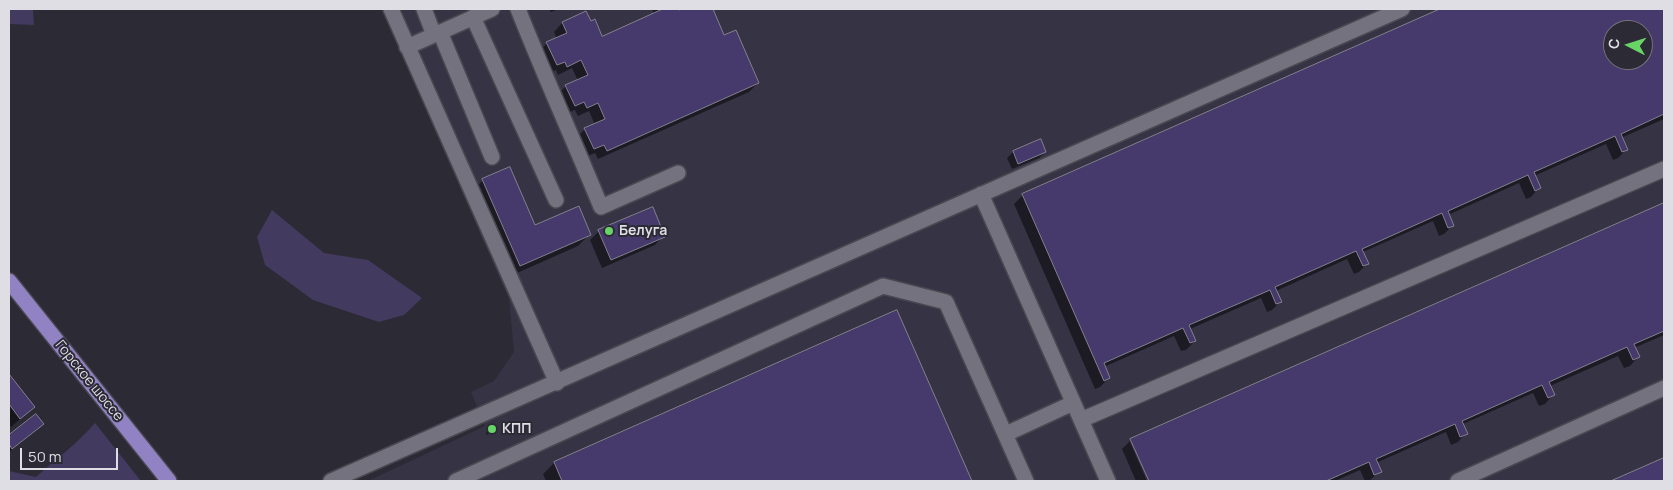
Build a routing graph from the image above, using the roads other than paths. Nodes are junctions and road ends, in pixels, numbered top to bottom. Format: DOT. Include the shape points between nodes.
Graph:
graph roads {
  1 [pos="391,9"];
  2 [pos="424,9"];
  3 [pos="492,9"];
  4 [pos="518,9"];
  5 [pos="1402,9"];
  6 [pos="473,17"];
  7 [pos="437,33"];
  8 [pos="407,47"];
  9 [pos="492,157"];
  10 [pos="1664,168"];
  11 [pos="678,173"];
  12 [pos="981,194"];
  13 [pos="556,200"];
  14 [pos="9,281"];
  15 [pos="557,383"];
  16 [pos="1664,388"];
  17 [pos="1073,403"];
  18 [pos="1081,420"];
  19 [pos="1006,434"];
  20 [pos="169,481"];
  21 [pos="331,481"];
  22 [pos="456,481"];
  23 [pos="1026,481"];
  24 [pos="1108,481"];
  25 [pos="1458,481"];
  1 -- 8 [label="lane"];
  2 -- 7 [label="lane"];
  3 -- 6 [label="lane"];
  4 -- 11 [label="lane" via="601,207"];
  5 -- 12 [label="lane"];
  6 -- 7 [label="lane"];
  6 -- 13 [label="lane"];
  7 -- 8 [label="lane"];
  7 -- 9 [label="lane"];
  8 -- 15 [label="lane"];
  10 -- 18 [label="lane"];
  12 -- 15 [label="lane"];
  12 -- 17 [label="lane"];
  14 -- 20 [label="main road, Горское шоссе"];
  15 -- 21 [label="lane"];
  16 -- 25 [label="lane"];
  17 -- 18 [label="lane"];
  17 -- 19 [label="lane"];
  18 -- 24 [label="lane"];
  19 -- 22 [label="lane" via="946,302 883,286"];
  19 -- 23 [label="lane"];
}
